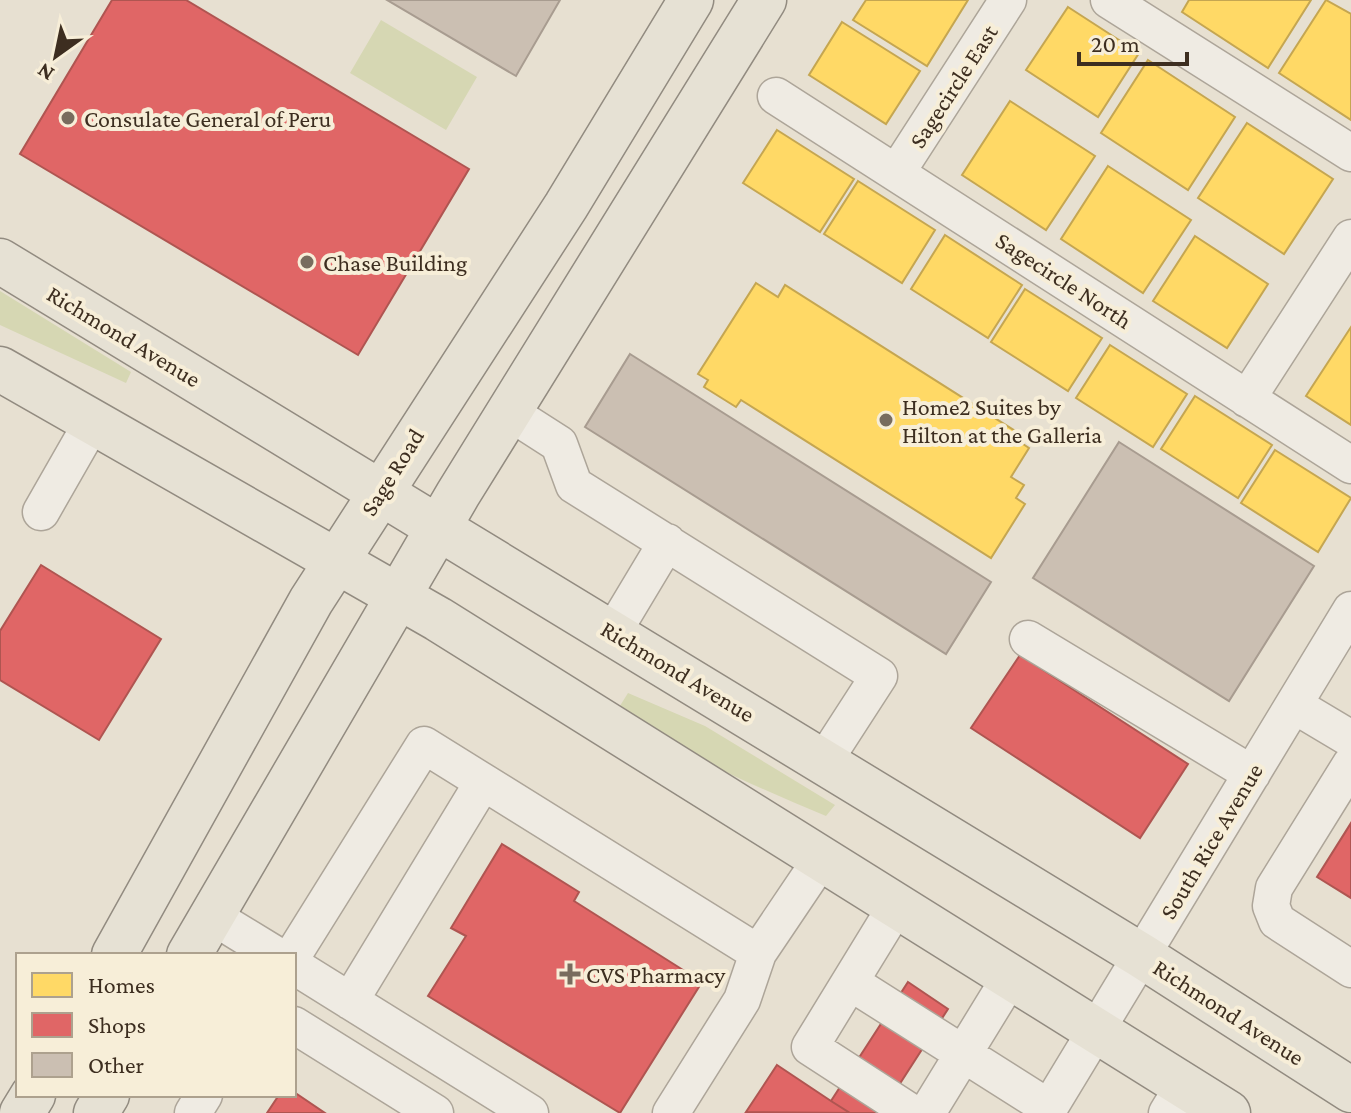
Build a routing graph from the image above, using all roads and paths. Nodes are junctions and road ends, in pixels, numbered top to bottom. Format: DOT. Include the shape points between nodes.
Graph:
graph roads {
  1 [pos="764,0"];
  2 [pos="1008,0"];
  3 [pos="1109,0"];
  4 [pos="690,2"];
  5 [pos="741,37"];
  6 [pos="776,96"];
  7 [pos="1351,153"];
  8 [pos="897,172"];
  9 [pos="1351,238"];
  10 [pos="0,261"];
  11 [pos="0,369"];
  12 [pos="1247,399"];
  13 [pos="509,412"];
  14 [pos="93,421"];
  15 [pos="1351,465"];
  16 [pos="380,491"];
  17 [pos="41,512"];
  18 [pos="439,526"];
  19 [pos="667,542"];
  20 [pos="337,559"];
  21 [pos="400,597"];
  22 [pos="1351,610"];
  23 [pos="613,632"];
  24 [pos="1028,639"];
  25 [pos="1294,705"];
  26 [pos="1351,739"];
  27 [pos="824,761"];
  28 [pos="1351,764"];
  29 [pos="1252,774"];
  30 [pos="483,782"];
  31 [pos="822,858"];
  32 [pos="897,905"];
  33 [pos="212,916"];
  34 [pos="115,953"];
  35 [pos="190,953"];
  36 [pos="273,953"];
  37 [pos="294,953"];
  38 [pos="758,953"];
  39 [pos="1142,956"];
  40 [pos="296,967"];
  41 [pos="1351,969"];
  42 [pos="1011,976"];
  43 [pos="850,982"];
  44 [pos="350,1001"];
  45 [pos="296,1026"];
  46 [pos="1098,1030"];
  47 [pos="964,1054"];
  48 [pos="1351,1090"];
  49 [pos="1176,1099"];
  50 [pos="422,1110"];
  51 [pos="1048,1111"];
  52 [pos="530,1113"];
  53 [pos="671,1113"];
  54 [pos="912,1113"];
  55 [pos="927,1113"];
  56 [pos="1228,1113"];
  1 -- 5 [label="main road"];
  2 -- 8 [label="street, Sagecircle East"];
  3 -- 7 [label="street"];
  4 -- 5 [label="main road"];
  4 -- 16 [label="main road, Sage Road" via="566,206"];
  5 -- 13 [label="main road"];
  6 -- 8 [label="street, Sagecircle North"];
  8 -- 12 [label="street, Sagecircle North"];
  9 -- 12 [label="street"];
  10 -- 16 [label="main road, Richmond Avenue"];
  11 -- 14 [label="main road"];
  12 -- 15 [label="street, Sagecircle North"];
  13 -- 18 [label="main road"];
  13 -- 19 [label="street" via="559,444 574,485"];
  14 -- 17 [label="street"];
  14 -- 20 [label="main road"];
  16 -- 18 [label="main road, Richmond Avenue"];
  16 -- 20 [label="main road, Sage Road"];
  18 -- 21 [label="main road"];
  18 -- 23 [label="main road, Richmond Avenue"];
  19 -- 23 [label="street"];
  19 -- 27 [label="street" via="879,676"];
  20 -- 21 [label="main road"];
  20 -- 34 [label="main road, Sage Road"];
  21 -- 31 [label="main road"];
  21 -- 33 [label="main road"];
  22 -- 25 [label="street, South Rice Avenue"];
  23 -- 27 [label="main road, Richmond Avenue"];
  24 -- 29 [label="street"];
  25 -- 26 [label="street"];
  25 -- 29 [label="street, South Rice Avenue"];
  27 -- 39 [label="main road, Richmond Avenue"];
  28 -- 41 [label="street" via="1274,888 1271,906 1277,921"];
  29 -- 39 [label="street, South Rice Avenue"];
  30 -- 37 [label="street" via="424,745"];
  30 -- 38 [label="street"];
  30 -- 44 [label="street"];
  31 -- 32 [label="main road"];
  31 -- 38 [label="street"];
  32 -- 42 [label="main road"];
  32 -- 43 [label="street"];
  33 -- 35 [label="main road"];
  33 -- 36 [label="street"];
  38 -- 53 [label="street" via="742,1000"];
  39 -- 46 [label="street, South Rice Avenue"];
  39 -- 48 [label="main road, Richmond Avenue"];
  40 -- 44 [label="street"];
  42 -- 46 [label="main road"];
  42 -- 47 [label="street"];
  43 -- 47 [label="street"];
  43 -- 54 [label="street" via="810,1047"];
  44 -- 52 [label="street"];
  45 -- 50 [label="street"];
  46 -- 49 [label="main road"];
  46 -- 51 [label="street, South Rice Avenue"];
  47 -- 51 [label="street"];
  47 -- 55 [label="street"];
  49 -- 56 [label="main road"];
}
